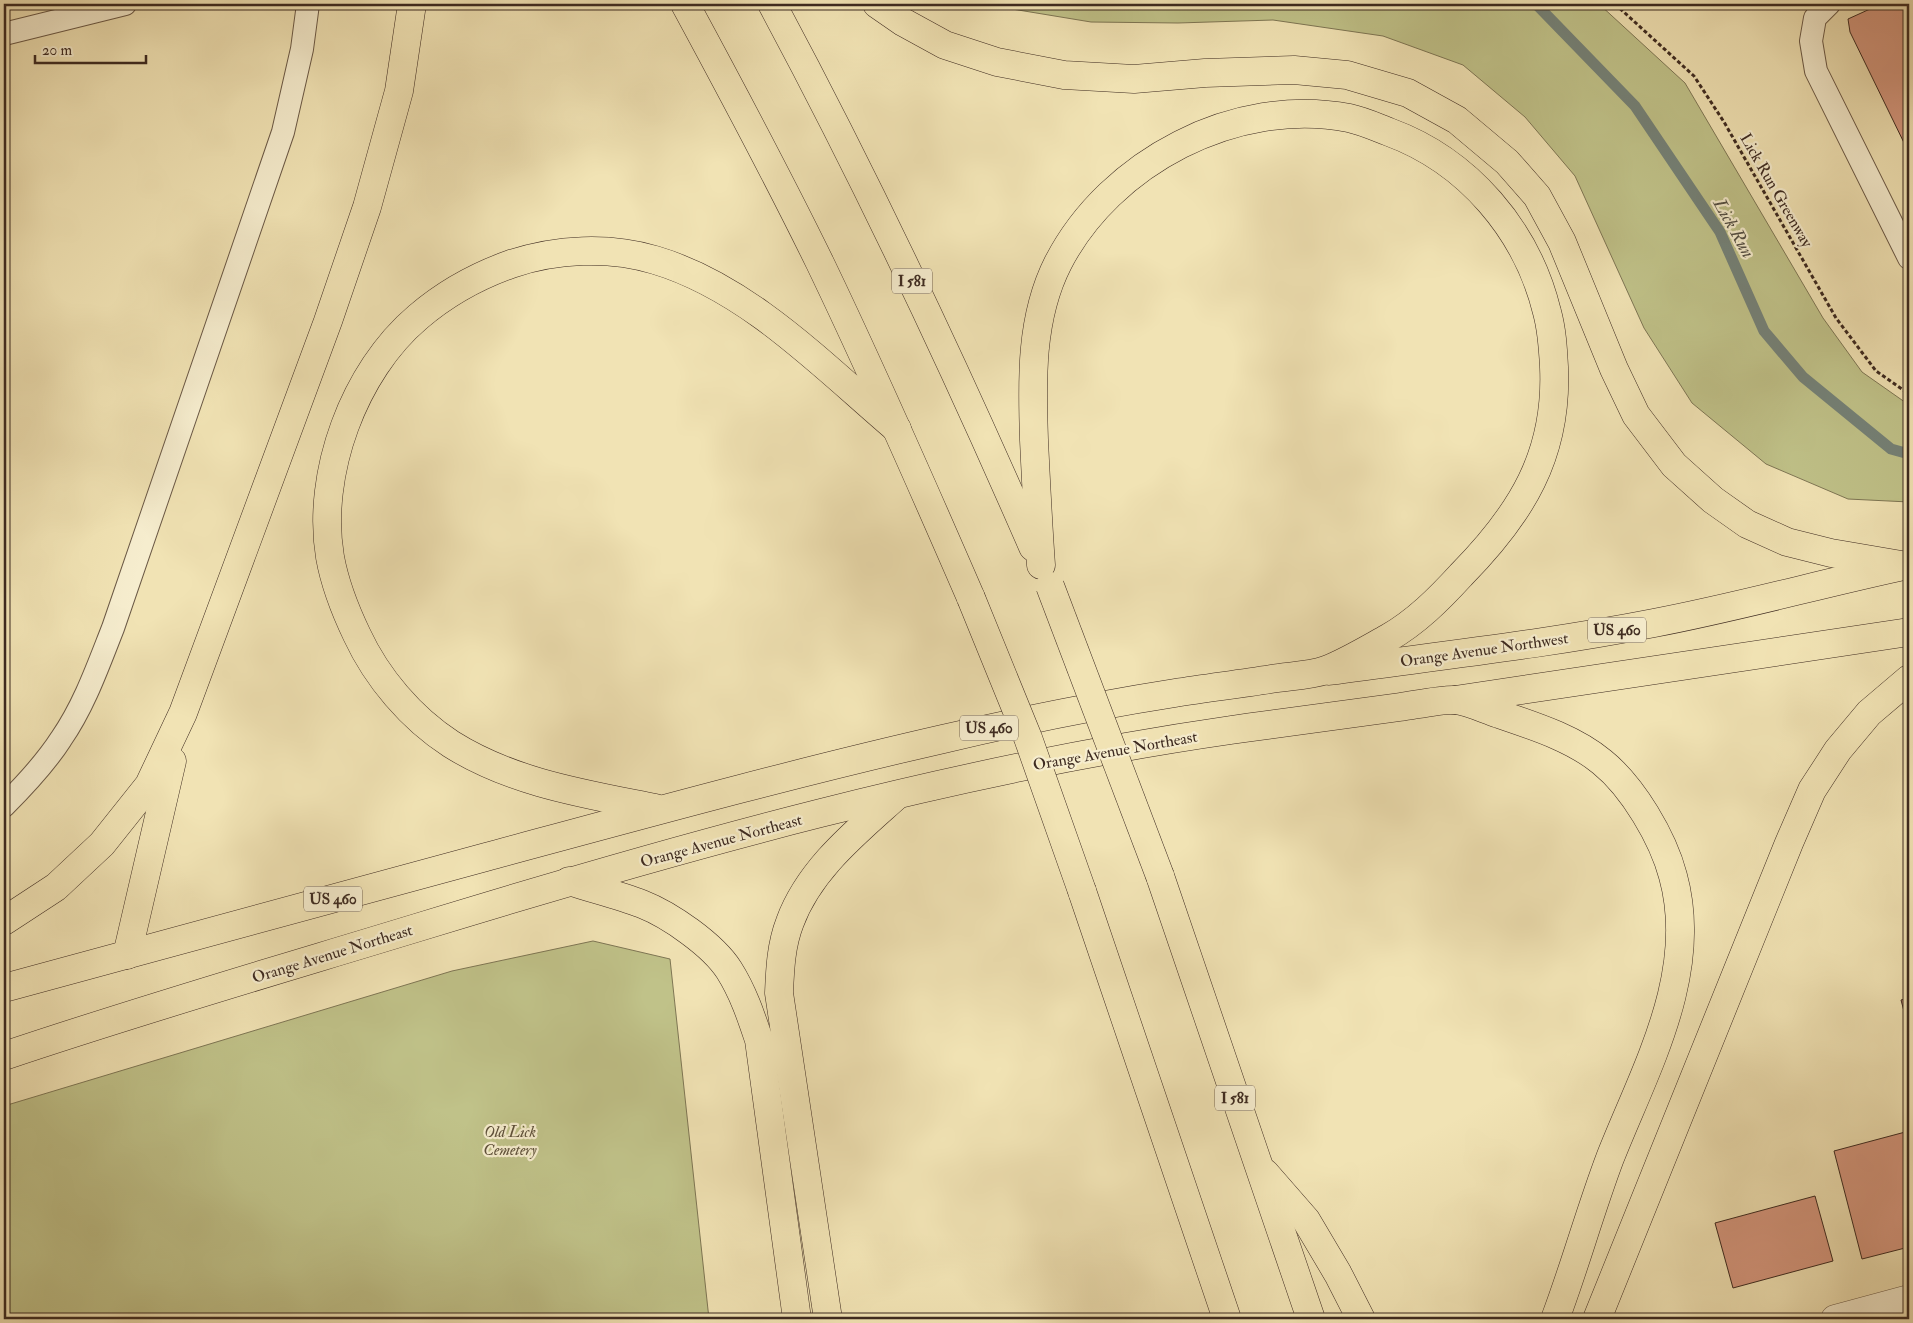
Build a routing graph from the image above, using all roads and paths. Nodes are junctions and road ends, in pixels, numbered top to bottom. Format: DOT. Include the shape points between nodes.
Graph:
graph roads {
  1 [pos="125,4"];
  2 [pos="308,4"];
  3 [pos="412,4"];
  4 [pos="685,4"];
  5 [pos="772,4"];
  6 [pos="877,4"];
  7 [pos="1615,4"];
  8 [pos="1830,4"];
  9 [pos="4,34"];
  10 [pos="1909,258"];
  11 [pos="1909,394"];
  12 [pos="897,429"];
  13 [pos="1908,565"];
  14 [pos="1045,576"];
  15 [pos="1909,632"];
  16 [pos="1322,672"];
  17 [pos="1909,679"];
  18 [pos="1455,700"];
  19 [pos="183,713"];
  20 [pos="898,795"];
  21 [pos="4,806"];
  22 [pos="662,810"];
  23 [pos="569,881"];
  24 [pos="4,921"];
  25 [pos="127,955"];
  26 [pos="4,988"];
  27 [pos="4,1056"];
  28 [pos="1256,1162"];
  29 [pos="1909,1299"];
  30 [pos="1221,1311"];
  31 [pos="797,1319"];
  32 [pos="828,1319"];
  33 [pos="1310,1319"];
  34 [pos="1361,1319"];
  35 [pos="1555,1319"];
  36 [pos="1597,1319"];
  37 [pos="1835,1319"];
  1 -- 9 [label="lane"];
  2 -- 21 [label="lane" via="302,49 283,132 113,628 88,691 62,739"];
  3 -- 19 [label="main road" via="399,91 366,207 328,322"];
  4 -- 12 [label="main road" via="742,108 811,246"];
  5 -- 14 [label="main road, I 581" via="903,262 974,412"];
  6 -- 13 [label="main road" via="946,45 997,62 1064,75 1134,79 1294,70 1347,75 1408,93 1457,120 1507,162 1537,196 1562,242 1636,415 1674,465 1713,500 1747,524 1787,542 1831,553"];
  7 -- 11 [label="path, Lick Run Greenway" via="1694,76 1724,122 1836,318 1876,371"];
  8 -- 10 [label="lane" via="1815,18 1811,41 1816,71"];
  12 -- 22 [label="main road" via="793,339 732,295 689,272 653,259 615,252 566,252 528,259 491,271 456,289 417,317 389,346 362,388 345,424 331,473 328,510 330,556 343,605 365,652 389,687 417,717 450,743 486,763 528,780"];
  12 -- 30 [label="main road, bridge" via="1028,738"];
  13 -- 16 [label="main road, Orange Avenue Northwest / US 460" via="1653,624"];
  14 -- 16 [label="main road" via="1033,388 1034,349 1041,309 1057,265 1083,224 1100,204 1140,169 1177,146 1219,129 1260,118 1305,114 1352,119 1405,138 1454,166 1489,199 1512,229 1530,263 1546,308 1552,338 1555,392 1547,445 1527,492 1492,543 1437,600 1394,635"];
  14 -- 28 [label="main road, I 581, bridge" via="1160,876"];
  15 -- 18 [label="main road"];
  16 -- 22 [label="main road, US 460" via="1170,694 984,730 830,765"];
  17 -- 36 [label="main road" via="1869,714 1838,750 1812,790"];
  18 -- 20 [label="main road, Orange Avenue Northeast" via="1189,736 1047,761"];
  18 -- 35 [label="main road" via="1523,722 1570,742 1602,763 1630,792 1658,835 1673,876 1681,919 1678,964 1666,1020 1608,1164"];
  19 -- 24 [label="main road" via="149,785 102,844 56,887"];
  19 -- 25 [label="main road"];
  20 -- 23 [label="main road, Orange Avenue Northeast"];
  20 -- 32 [label="main road" via="853,834 805,892 790,922 781,957 779,993"];
  22 -- 25 [label="main road, US 460"];
  23 -- 27 [label="main road, Orange Avenue Northeast"];
  23 -- 31 [label="main road" via="644,905 676,922 706,943 728,969 746,1001 759,1040"];
  25 -- 26 [label="main road, US 460"];
  28 -- 33 [label="main road, I 581"];
  28 -- 34 [label="main road" via="1306,1220"];
  29 -- 37 [label="street"];
}
